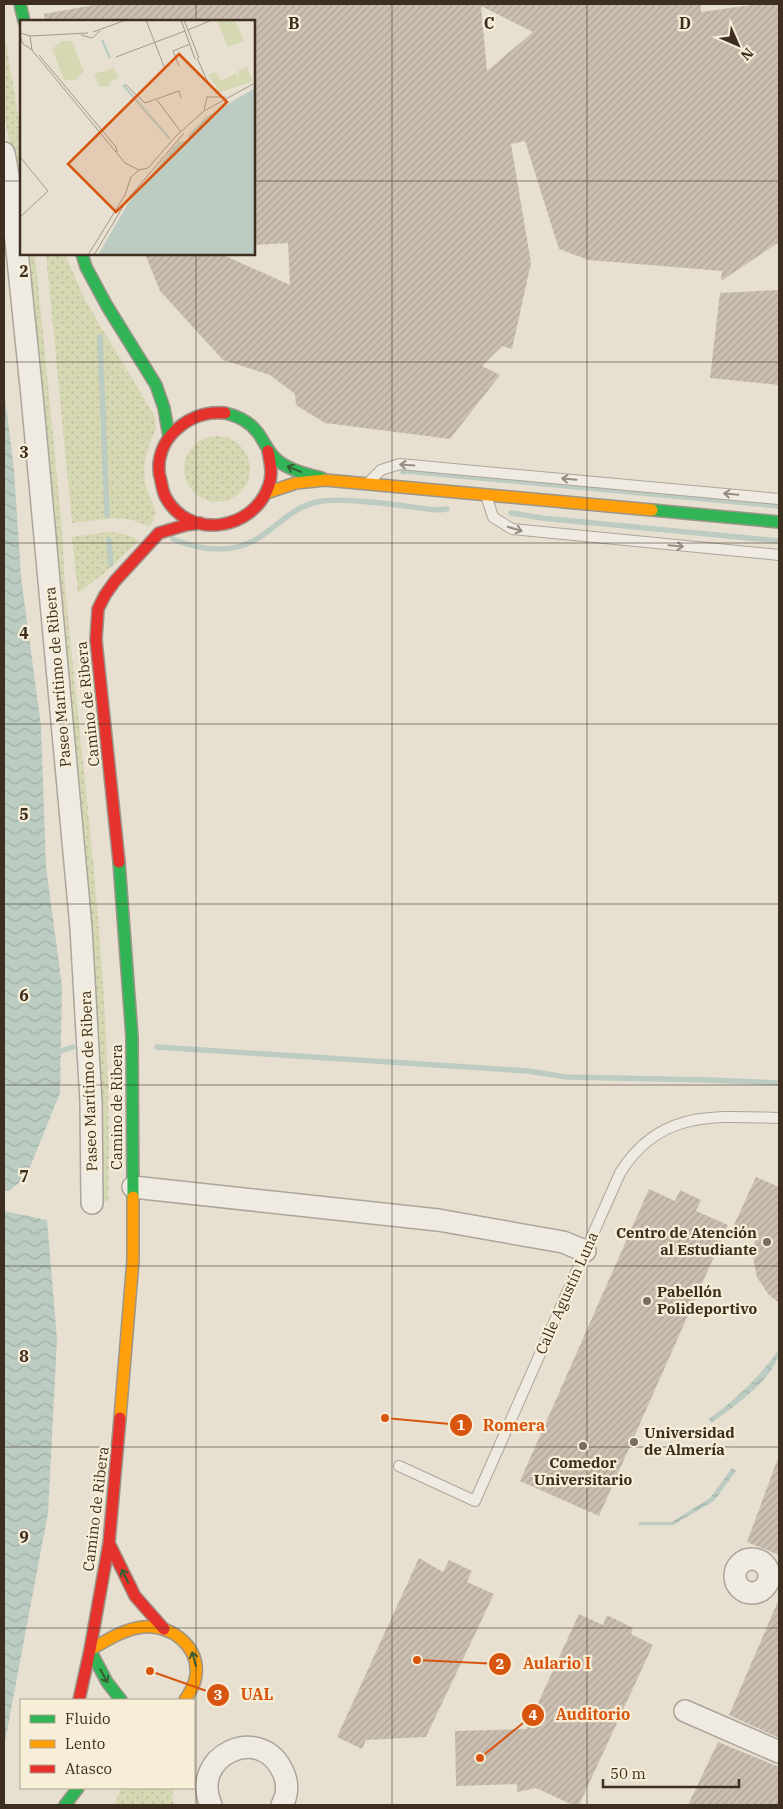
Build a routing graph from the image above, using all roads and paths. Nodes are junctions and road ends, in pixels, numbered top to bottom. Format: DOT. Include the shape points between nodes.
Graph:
graph roads {
  1 [pos="20,4"];
  2 [pos="24,20"];
  3 [pos="4,153"];
  4 [pos="82,255"];
  5 [pos="156,385"];
  6 [pos="199,415"];
  7 [pos="169,437"];
  8 [pos="268,451"];
  9 [pos="325,480"];
  10 [pos="368,483"];
  11 [pos="266,493"];
  12 [pos="486,495"];
  13 [pos="166,498"];
  14 [pos="779,499"];
  15 [pos="779,522"];
  16 [pos="200,524"];
  17 [pos="160,529"];
  18 [pos="779,555"];
  19 [pos="779,1118"];
  20 [pos="132,1187"];
  21 [pos="92,1203"];
  22 [pos="585,1251"];
  23 [pos="399,1466"];
  24 [pos="109,1543"];
  25 [pos="135,1596"];
  26 [pos="164,1629"];
  27 [pos="122,1633"];
  28 [pos="90,1650"];
  29 [pos="84,1679"];
  30 [pos="91,1693"];
  31 [pos="79,1699"];
  32 [pos="121,1699"];
  33 [pos="186,1699"];
  34 [pos="685,1711"];
  35 [pos="779,1752"];
  36 [pos="77,1789"];
  37 [pos="287,1804"];
  38 [pos="65,1805"];
  39 [pos="211,1805"];
  1 -- 2 [label="main road"];
  3 -- 21 [label="street, Paseo Marítimo de Ribera" via="34,406 81,928 91,1102"];
  4 -- 5 [label="main road" via="106,306"];
  5 -- 6 [label="main road" via="179,406"];
  5 -- 7 [label="main road"];
  6 -- 7 [label="main road"];
  6 -- 8 [label="main road" via="224,413 244,421 254,427"];
  7 -- 13 [label="main road" via="158,467"];
  9 -- 8 [label="main road, one-way" via="286,466"];
  8 -- 11 [label="main road" via="271,471"];
  9 -- 10 [label="main road"];
  9 -- 11 [label="main road" via="296,483"];
  10 -- 12 [label="main road"];
  14 -- 10 [label="lane, one-way" via="400,464 381,470"];
  11 -- 16 [label="main road" via="245,517 229,524"];
  12 -- 15 [label="main road"];
  12 -- 18 [label="lane, one-way" via="493,517 512,530"];
  13 -- 16 [label="main road" via="181,516"];
  13 -- 17 [label="main road"];
  16 -- 17 [label="main road, Camino de Ribera"];
  17 -- 20 [label="main road, Camino de Ribera" via="114,581 98,609 96,625 132,1037"];
  19 -- 22 [label="lane, Calle Agustín Luna" via="697,1120 657,1132 630,1157 620,1173"];
  20 -- 22 [label="street" via="438,1220 563,1242"];
  20 -- 24 [label="main road, Camino de Ribera" via="133,1260"];
  22 -- 23 [label="lane, Calle Agustín Luna" via="475,1501"];
  25 -- 24 [label="main road, one-way"];
  24 -- 28 [label="main road, Camino de Ribera"];
  25 -- 26 [label="main road"];
  25 -- 27 [label="main road" via="126,1614"];
  26 -- 27 [label="main road" via="141,1628"];
  33 -- 26 [label="main road, one-way" via="194,1685 196,1662 185,1641"];
  27 -- 28 [label="main road"];
  28 -- 29 [label="main road, Camino de Ribera"];
  28 -- 32 [label="main road, one-way" via="107,1682"];
  29 -- 30 [label="lane"];
  29 -- 31 [label="main road, Camino de Ribera"];
  34 -- 35 [label="street"];
  36 -- 38 [label="main road"];
  37 -- 39 [label="street" via="285,1777 280,1765 273,1757 251,1747 227,1752 217,1760 209,1773 206,1788"];
}
